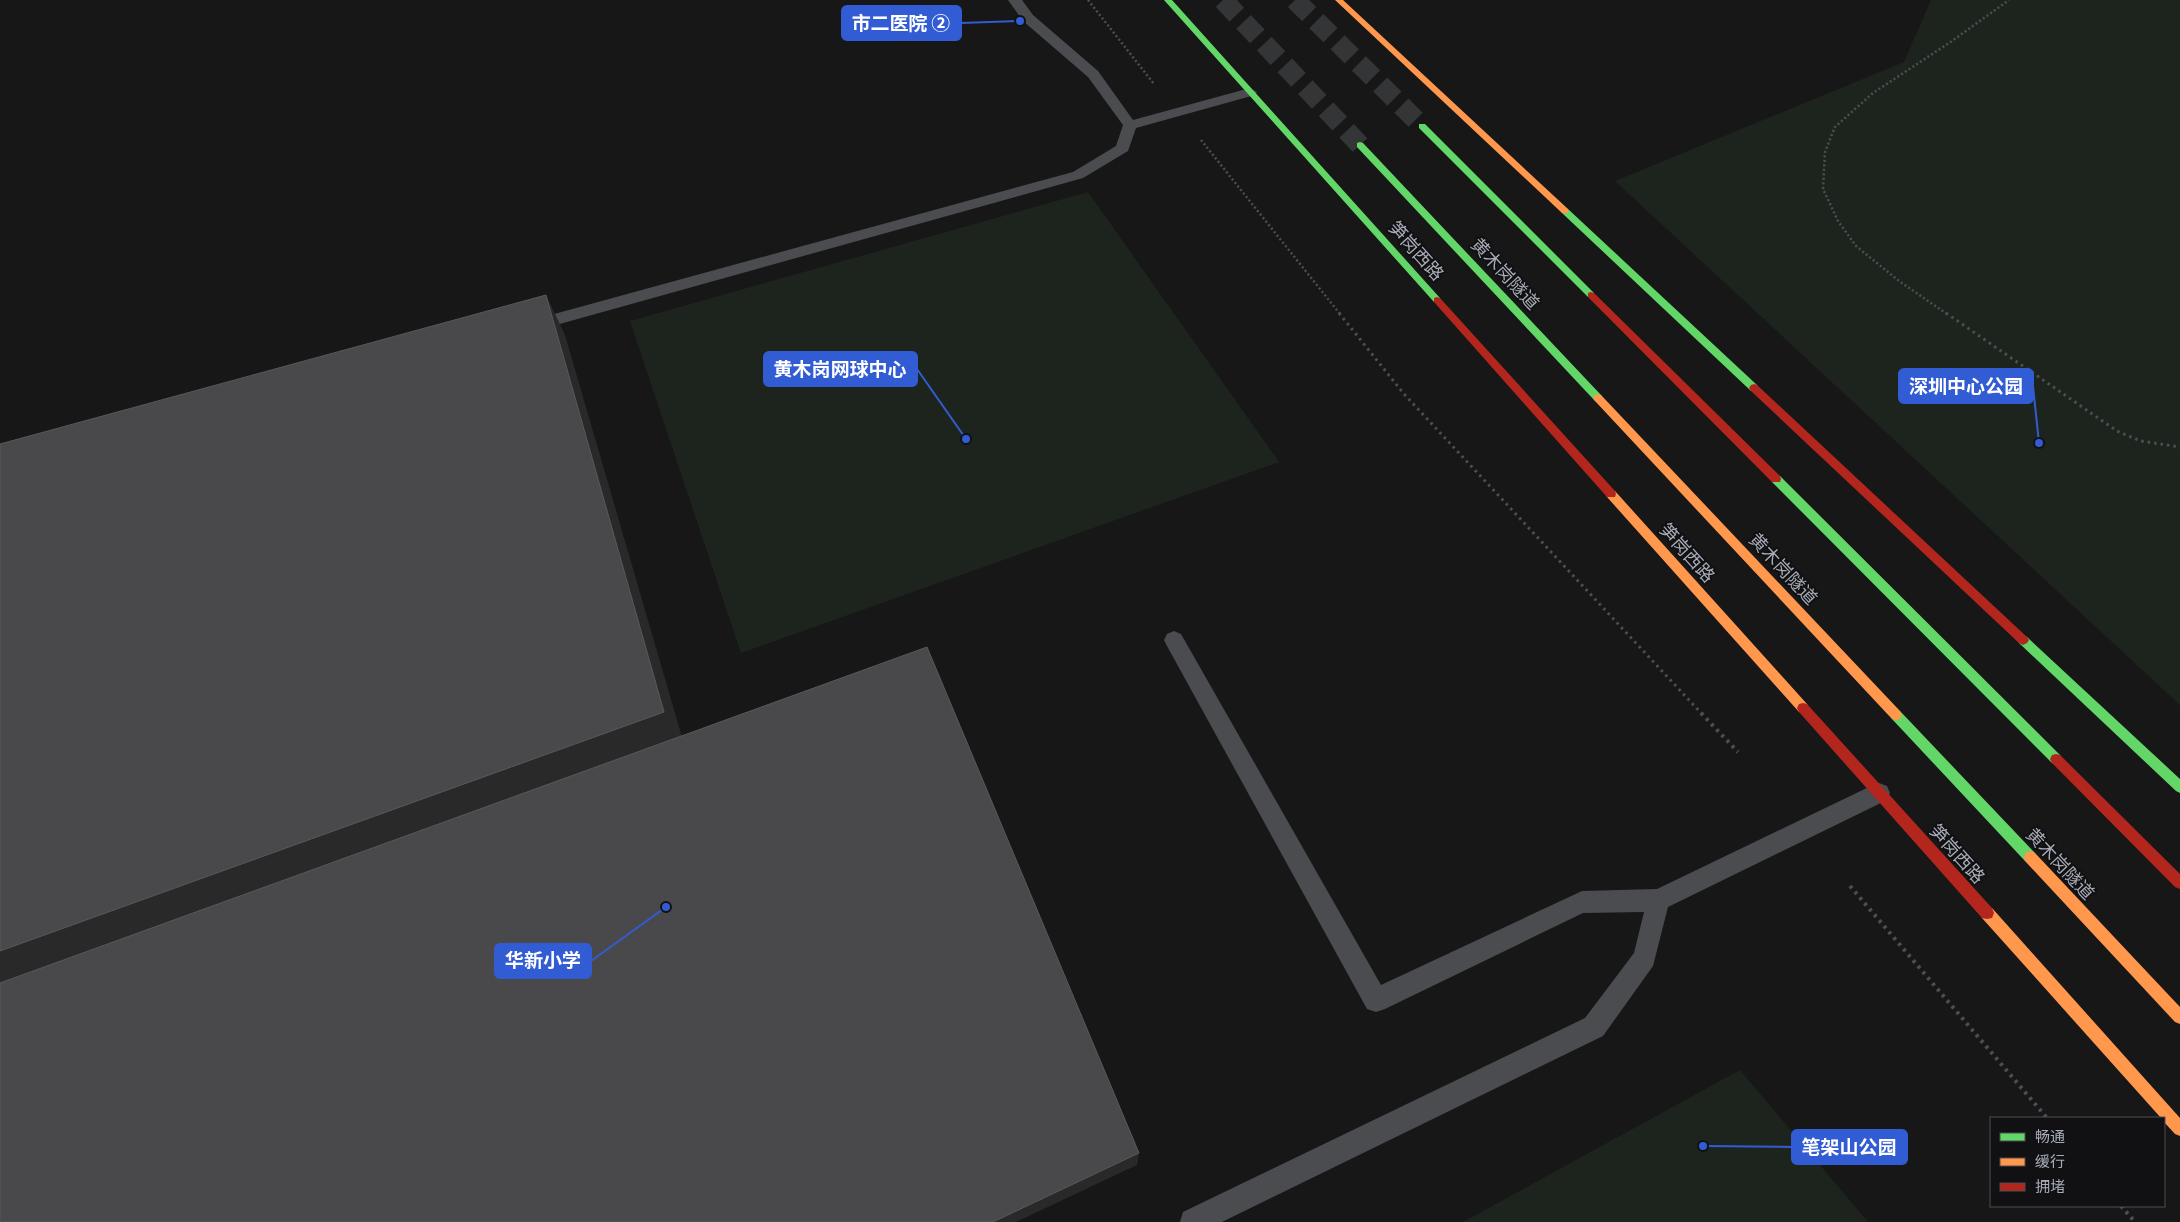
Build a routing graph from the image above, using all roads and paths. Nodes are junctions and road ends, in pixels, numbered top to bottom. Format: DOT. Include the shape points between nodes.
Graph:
graph roads {
  1 [pos="1015,0"];
  2 [pos="1088,0"];
  3 [pos="1168,0"];
  4 [pos="1339,0"];
  5 [pos="2009,0"];
  6 [pos="1155,84"];
  7 [pos="1250,92"];
  8 [pos="1130,125"];
  9 [pos="1422,126"];
  10 [pos="1198,135"];
  11 [pos="1360,145"];
  12 [pos="512,332"];
  13 [pos="2180,447"];
  14 [pos="1174,640"];
  15 [pos="1738,752"];
  16 [pos="2180,787"];
  17 [pos="1879,793"];
  18 [pos="2180,883"];
  19 [pos="1850,886"];
  20 [pos="1658,900"];
  21 [pos="2180,1016"];
  22 [pos="2046,1117"];
  23 [pos="2180,1129"];
  24 [pos="2122,1207"];
  25 [pos="1193,1222"];
  26 [pos="2135,1222"];
  1 -- 8 [label="lane" via="1028,18 1093,74"];
  2 -- 6 [label="path"];
  3 -- 7 [label="main road, 笋岗西路"];
  4 -- 16 [label="main road"];
  5 -- 13 [label="path" via="1874,92 1835,127 1825,152 1822,189 1838,221 1856,246 1899,281 2117,431 2141,441"];
  7 -- 8 [label="lane"];
  7 -- 17 [label="main road, 笋岗西路"];
  8 -- 12 [label="lane" via="1123,148 1078,176"];
  9 -- 18 [label="main road"];
  10 -- 15 [label="path" via="1404,394"];
  11 -- 21 [label="main road, 黄木岗隧道"];
  14 -- 20 [label="lane" via="1376,1000 1582,902"];
  17 -- 20 [label="lane"];
  17 -- 23 [label="main road, 笋岗西路"];
  19 -- 22 [label="path"];
  20 -- 25 [label="lane" via="1645,958 1594,1027"];
  24 -- 26 [label="path"];
}
